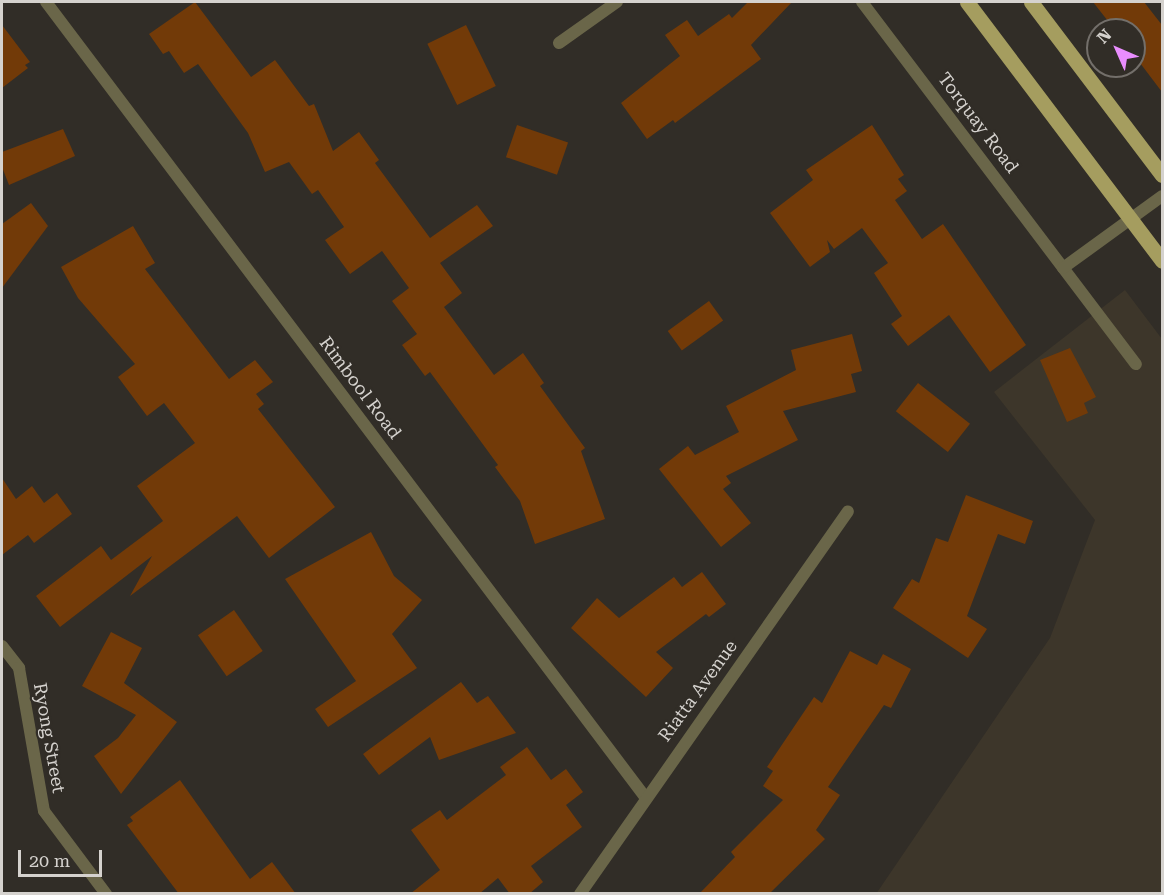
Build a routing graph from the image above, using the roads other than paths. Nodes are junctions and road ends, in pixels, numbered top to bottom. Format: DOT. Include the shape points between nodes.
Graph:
graph roads {
  1 [pos="46,2"];
  2 [pos="618,2"];
  3 [pos="862,2"];
  4 [pos="968,2"];
  5 [pos="1031,2"];
  6 [pos="559,43"];
  7 [pos="1162,175"];
  8 [pos="1162,196"];
  9 [pos="1132,220"];
  10 [pos="1162,261"];
  11 [pos="1063,268"];
  12 [pos="1136,364"];
  13 [pos="848,512"];
  14 [pos="2,646"];
  15 [pos="645,797"];
  16 [pos="106,894"];
  17 [pos="580,894"];
  1 -- 15 [label="street, Rimbool Road"];
  2 -- 6 [label="street"];
  3 -- 11 [label="street, Torquay Road"];
  4 -- 9 [label="main road"];
  5 -- 7 [label="main road"];
  8 -- 9 [label="street"];
  9 -- 10 [label="main road"];
  9 -- 11 [label="street"];
  11 -- 12 [label="street, Torquay Road"];
  13 -- 15 [label="street, Riatta Avenue"];
  14 -- 16 [label="street, Ryong Street" via="19,668 44,811"];
  15 -- 17 [label="street, Riatta Avenue"];
}
